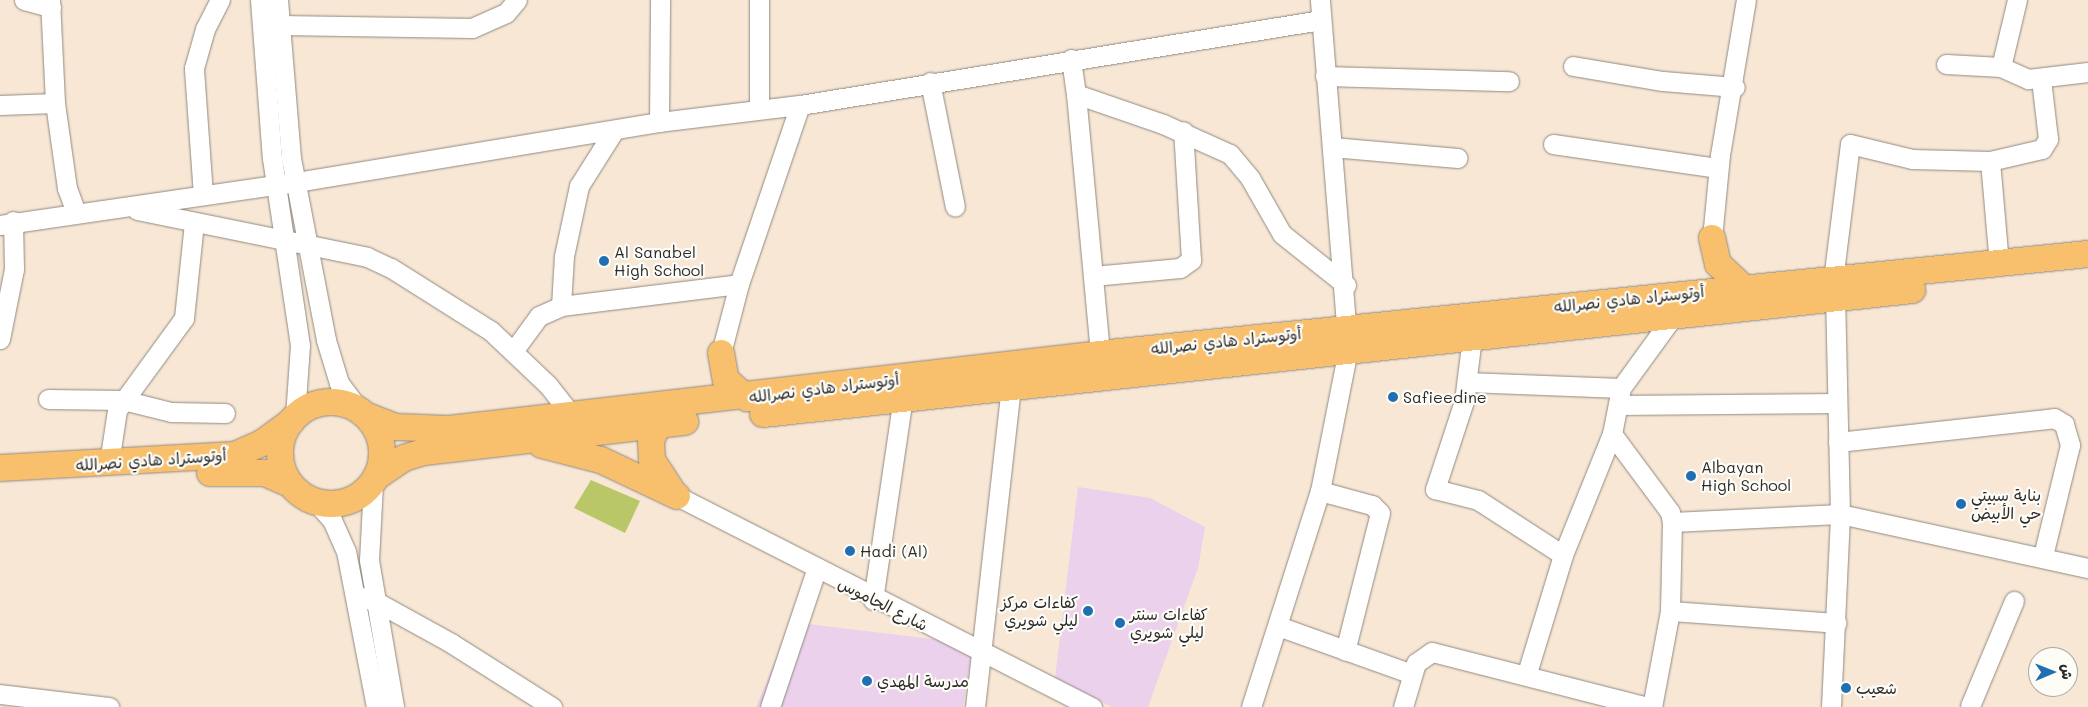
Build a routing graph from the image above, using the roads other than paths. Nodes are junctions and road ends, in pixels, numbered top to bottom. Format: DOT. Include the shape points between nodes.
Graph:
graph roads {
  1 [pos="24,0"];
  2 [pos="220,0"];
  3 [pos="260,0"];
  4 [pos="278,0"];
  5 [pos="517,0"];
  6 [pos="660,0"];
  7 [pos="759,0"];
  8 [pos="1320,0"];
  9 [pos="1746,0"];
  10 [pos="2017,0"];
  11 [pos="51,4"];
  12 [pos="1321,20"];
  13 [pos="280,25"];
  14 [pos="1070,59"];
  15 [pos="1946,64"];
  16 [pos="1573,66"];
  17 [pos="2001,67"];
  18 [pos="2088,72"];
  19 [pos="1325,76"];
  20 [pos="2041,79"];
  21 [pos="1509,81"];
  22 [pos="930,82"];
  23 [pos="1735,87"];
  24 [pos="1076,94"];
  25 [pos="55,103"];
  26 [pos="0,105"];
  27 [pos="800,105"];
  28 [pos="759,109"];
  29 [pos="659,122"];
  30 [pos="1183,131"];
  31 [pos="613,132"];
  32 [pos="1553,144"];
  33 [pos="1332,147"];
  34 [pos="1458,158"];
  35 [pos="1990,161"];
  36 [pos="1718,168"];
  37 [pos="296,182"];
  38 [pos="276,185"];
  39 [pos="203,195"];
  40 [pos="955,207"];
  41 [pos="129,208"];
  42 [pos="76,214"];
  43 [pos="7,223"];
  44 [pos="194,223"];
  45 [pos="1712,238"];
  46 [pos="285,241"];
  47 [pos="310,245"];
  48 [pos="2088,254"];
  49 [pos="1999,263"];
  50 [pos="2088,270"];
  51 [pos="1093,276"];
  52 [pos="739,284"];
  53 [pos="1346,285"];
  54 [pos="1743,287"];
  55 [pos="1834,289"];
  56 [pos="1678,303"];
  57 [pos="561,306"];
  58 [pos="1472,337"];
  59 [pos="0,339"];
  60 [pos="1348,339"];
  61 [pos="514,350"];
  62 [pos="721,353"];
  63 [pos="1100,354"];
  64 [pos="1467,382"];
  65 [pos="1011,385"];
  66 [pos="1620,397"];
  67 [pos="747,398"];
  68 [pos="903,398"];
  69 [pos="48,399"];
  70 [pos="124,400"];
  71 [pos="1838,402"];
  72 [pos="698,403"];
  73 [pos="225,413"];
  74 [pos="363,413"];
  75 [pos="571,414"];
  76 [pos="293,419"];
  77 [pos="658,425"];
  78 [pos="1612,434"];
  79 [pos="515,440"];
  80 [pos="1838,442"];
  81 [pos="109,463"];
  82 [pos="0,468"];
  83 [pos="374,481"];
  84 [pos="290,484"];
  85 [pos="0,486"];
  86 [pos="1320,491"];
  87 [pos="678,496"];
  88 [pos="314,500"];
  89 [pos="1840,514"];
  90 [pos="1672,522"];
  91 [pos="1563,555"];
  92 [pos="2043,556"];
  93 [pos="2088,568"];
  94 [pos="816,570"];
  95 [pos="355,595"];
  96 [pos="873,600"];
  97 [pos="375,601"];
  98 [pos="2014,601"];
  99 [pos="1670,611"];
  100 [pos="1836,623"];
  101 [pos="1278,626"];
  102 [pos="1345,651"];
  103 [pos="981,654"];
  104 [pos="1527,673"];
  105 [pos="1412,674"];
  106 [pos="0,694"];
  107 [pos="1971,706"];
  108 [pos="109,707"];
  109 [pos="376,707"];
  110 [pos="394,707"];
  111 [pos="552,707"];
  112 [pos="770,707"];
  113 [pos="975,707"];
  114 [pos="1092,707"];
  115 [pos="1251,707"];
  116 [pos="1403,707"];
  117 [pos="1648,707"];
  118 [pos="1652,707"];
  119 [pos="1831,707"];
  1 -- 11 [label="street"];
  2 -- 39 [label="street" via="205,29 194,68"];
  3 -- 38 [label="street"];
  4 -- 13 [label="street"];
  5 -- 13 [label="street" via="506,13 472,28"];
  6 -- 29 [label="street"];
  7 -- 28 [label="street"];
  8 -- 12 [label="street"];
  9 -- 23 [label="street"];
  10 -- 17 [label="street"];
  11 -- 25 [label="street"];
  12 -- 14 [label="street"];
  12 -- 19 [label="street"];
  13 -- 37 [label="street"];
  14 -- 22 [label="street"];
  14 -- 24 [label="street"];
  15 -- 17 [label="street"];
  16 -- 23 [label="street" via="1663,81"];
  17 -- 20 [label="street" via="2017,76"];
  18 -- 20 [label="street"];
  19 -- 21 [label="street"];
  19 -- 33 [label="street"];
  20 -- 35 [label="street" via="2046,147"];
  22 -- 27 [label="street"];
  22 -- 40 [label="street"];
  23 -- 36 [label="street"];
  24 -- 30 [label="street"];
  24 -- 51 [label="street"];
  25 -- 26 [label="street"];
  25 -- 42 [label="street" via="67,188"];
  27 -- 28 [label="street"];
  27 -- 52 [label="street"];
  28 -- 29 [label="street"];
  29 -- 31 [label="street"];
  30 -- 51 [label="street" via="1192,260 1180,268"];
  30 -- 53 [label="street" via="1230,154 1250,178 1282,234"];
  31 -- 37 [label="street"];
  31 -- 57 [label="street" via="579,186 564,256"];
  32 -- 36 [label="street"];
  33 -- 34 [label="street"];
  33 -- 53 [label="street"];
  35 -- 49 [label="street"];
  35 -- 55 [label="street" via="1898,158 1850,144"];
  36 -- 45 [label="street"];
  37 -- 38 [label="street"];
  37 -- 47 [label="street"];
  38 -- 39 [label="street"];
  38 -- 46 [label="street"];
  39 -- 41 [label="street"];
  41 -- 42 [label="street"];
  41 -- 44 [label="street"];
  42 -- 43 [label="street"];
  43 -- 59 [label="street" via="14,269"];
  44 -- 46 [label="street"];
  44 -- 70 [label="street" via="184,318"];
  45 -- 54 [label="highway" via="1718,264"];
  45 -- 56 [label="highway" via="1699,271"];
  46 -- 47 [label="street"];
  46 -- 76 [label="street" via="300,345"];
  47 -- 61 [label="street" via="367,257 391,268 464,311"];
  47 -- 74 [label="street" via="330,356 339,383"];
  48 -- 49 [label="highway, أوتوستراد هادي نصرالله"];
  49 -- 55 [label="highway, أوتوستراد هادي نصرالله"];
  50 -- 55 [label="highway, أوتوستراد هادي نصرالله"];
  51 -- 63 [label="street"];
  52 -- 57 [label="street"];
  52 -- 62 [label="street"];
  53 -- 60 [label="street"];
  54 -- 55 [label="highway, أوتوستراد هادي نصرالله"];
  54 -- 56 [label="highway, أوتوستراد هادي نصرالله"];
  55 -- 56 [label="highway, أوتوستراد هادي نصرالله"];
  55 -- 71 [label="street"];
  56 -- 58 [label="highway, أوتوستراد هادي نصرالله"];
  56 -- 60 [label="highway, أوتوستراد هادي نصرالله"];
  56 -- 66 [label="street"];
  57 -- 61 [label="street" via="538,316"];
  58 -- 60 [label="highway, أوتوستراد هادي نصرالله"];
  58 -- 64 [label="street"];
  60 -- 63 [label="highway, أوتوستراد هادي نصرالله"];
  60 -- 65 [label="highway, أوتوستراد هادي نصرالله"];
  60 -- 86 [label="street"];
  61 -- 75 [label="street"];
  62 -- 67 [label="highway" via="726,380"];
  62 -- 72 [label="highway"];
  63 -- 67 [label="highway, أوتوستراد هادي نصرالله"];
  64 -- 66 [label="street"];
  64 -- 91 [label="street" via="1435,489 1478,500"];
  65 -- 68 [label="highway, أوتوستراد هادي نصرالله"];
  65 -- 103 [label="street"];
  66 -- 71 [label="street"];
  66 -- 78 [label="street"];
  67 -- 72 [label="highway, أوتوستراد هادي نصرالله"];
  68 -- 77 [label="highway, أوتوستراد هادي نصرالله"];
  68 -- 96 [label="street"];
  69 -- 70 [label="street"];
  70 -- 73 [label="street" via="171,412"];
  70 -- 81 [label="street" via="113,428"];
  71 -- 80 [label="street"];
  72 -- 75 [label="highway, أوتوستراد هادي نصرالله"];
  74 -- 75 [label="highway, أوتوستراد هادي نصرالله" via="396,427 425,430"];
  74 -- 76 [label="highway, أوتوستراد هادي نصرالله" via="326,402"];
  74 -- 83 [label="highway" via="382,445"];
  76 -- 81 [label="highway, أوتوستراد هادي نصرالله" via="267,440 235,455"];
  76 -- 84 [label="highway" via="280,457"];
  77 -- 79 [label="highway, أوتوستراد هادي نصرالله"];
  77 -- 87 [label="highway" via="651,441 652,460"];
  78 -- 90 [label="street" via="1670,512"];
  78 -- 91 [label="street"];
  79 -- 83 [label="highway, أوتوستراد هادي نصرالله" via="424,452 404,458"];
  79 -- 87 [label="highway" via="591,456"];
  80 -- 89 [label="street"];
  80 -- 92 [label="street" via="2054,418 2064,424 2070,445"];
  81 -- 82 [label="highway, أوتوستراد هادي نصرالله"];
  83 -- 88 [label="highway, أوتوستراد هادي نصرالله" via="344,503"];
  83 -- 97 [label="street" via="368,531"];
  84 -- 85 [label="highway, أوتوستراد هادي نصرالله" via="273,475 234,471"];
  84 -- 88 [label="highway, أوتوستراد هادي نصرالله"];
  86 -- 101 [label="street"];
  86 -- 102 [label="street" via="1372,505 1380,513"];
  87 -- 94 [label="street, شارع الجاموس"];
  88 -- 95 [label="street" via="342,540"];
  89 -- 90 [label="street"];
  89 -- 92 [label="street"];
  89 -- 100 [label="street"];
  90 -- 99 [label="street"];
  91 -- 104 [label="street"];
  92 -- 93 [label="street"];
  94 -- 96 [label="street, شارع الجاموس"];
  94 -- 112 [label="street"];
  95 -- 97 [label="street"];
  95 -- 109 [label="street"];
  96 -- 103 [label="street, شارع الجاموس"];
  97 -- 110 [label="street"];
  97 -- 111 [label="street"];
  98 -- 107 [label="street"];
  99 -- 100 [label="street"];
  99 -- 118 [label="street"];
  100 -- 119 [label="street"];
  101 -- 102 [label="street"];
  101 -- 115 [label="street"];
  102 -- 105 [label="street"];
  103 -- 113 [label="street"];
  103 -- 114 [label="street, شارع الجاموس"];
  104 -- 105 [label="street" via="1432,652 1420,658"];
  104 -- 117 [label="street"];
  105 -- 116 [label="street"];
  106 -- 108 [label="street"];
}
